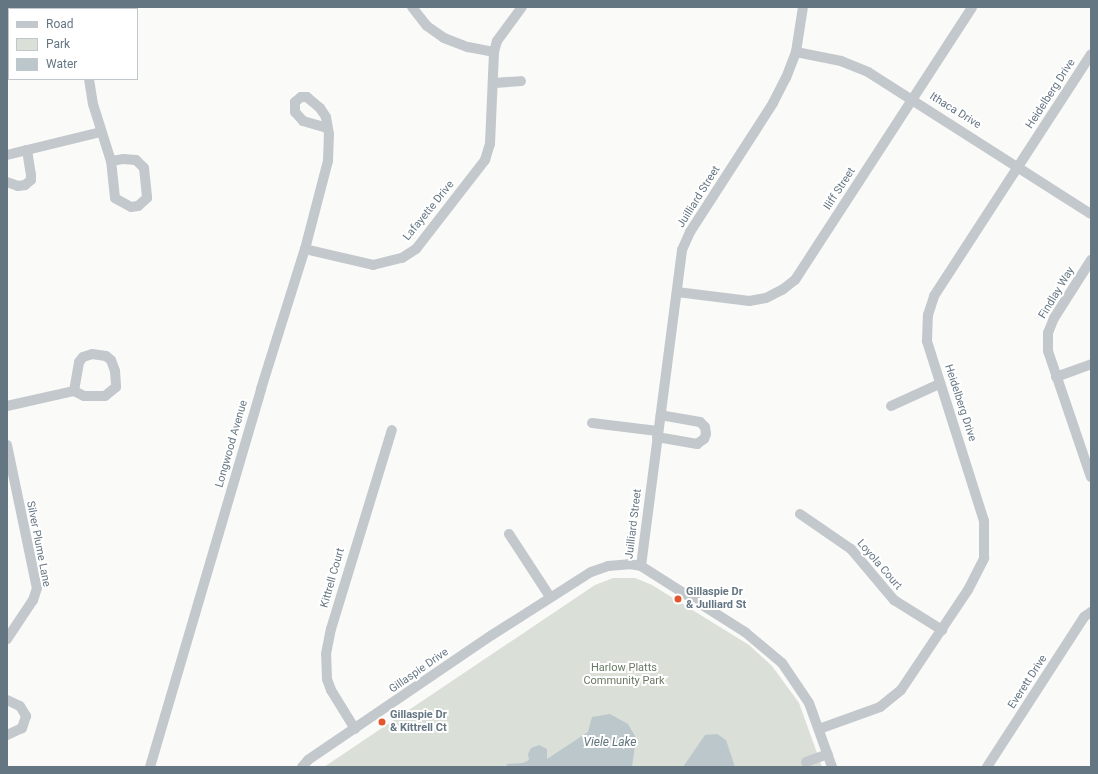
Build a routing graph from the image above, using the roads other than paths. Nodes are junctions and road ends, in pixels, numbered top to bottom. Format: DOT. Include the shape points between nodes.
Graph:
graph roads {
  1 [pos="412,7"];
  2 [pos="522,7"];
  3 [pos="803,7"];
  4 [pos="972,7"];
  5 [pos="494,52"];
  6 [pos="796,52"];
  7 [pos="1091,54"];
  8 [pos="90,80"];
  9 [pos="521,81"];
  10 [pos="494,82"];
  11 [pos="913,99"];
  12 [pos="327,128"];
  13 [pos="101,132"];
  14 [pos="27,150"];
  15 [pos="7,155"];
  16 [pos="111,161"];
  17 [pos="1018,166"];
  18 [pos="7,182"];
  19 [pos="1091,214"];
  20 [pos="305,249"];
  21 [pos="1091,260"];
  22 [pos="677,292"];
  23 [pos="1091,364"];
  24 [pos="1056,377"];
  25 [pos="939,384"];
  26 [pos="74,391"];
  27 [pos="7,406"];
  28 [pos="891,406"];
  29 [pos="661,415"];
  30 [pos="592,423"];
  31 [pos="392,430"];
  32 [pos="658,434"];
  33 [pos="7,445"];
  34 [pos="1091,477"];
  35 [pos="800,514"];
  36 [pos="509,534"];
  37 [pos="641,566"];
  38 [pos="550,597"];
  39 [pos="1091,612"];
  40 [pos="942,630"];
  41 [pos="7,639"];
  42 [pos="7,700"];
  43 [pos="355,729"];
  44 [pos="820,729"];
  45 [pos="7,734"];
  46 [pos="828,754"];
  47 [pos="806,762"];
  48 [pos="150,767"];
  49 [pos="302,767"];
  50 [pos="832,767"];
  51 [pos="987,767"];
  1 -- 5 [label="street" via="427,26 444,38 468,47"];
  2 -- 5 [label="street, Lafayette Drive" via="497,41"];
  3 -- 6 [label="street, Juilliard Street"];
  4 -- 11 [label="street, Iliff Street"];
  5 -- 10 [label="street, Lafayette Drive"];
  6 -- 11 [label="street, Ithaca Drive" via="841,61 868,72"];
  6 -- 22 [label="street, Juilliard Street" via="773,104 690,232 682,250"];
  7 -- 17 [label="street, Heidelberg Drive"];
  8 -- 13 [label="street"];
  9 -- 10 [label="street"];
  10 -- 20 [label="street, Lafayette Drive" via="490,144 484,160 416,249 402,258 373,265"];
  11 -- 17 [label="street, Ithaca Drive"];
  11 -- 22 [label="street, Iliff Street" via="795,280 766,298 746,301"];
  12 -- 20 [label="street, Longwood Avenue" via="330,150 328,161"];
  13 -- 14 [label="street"];
  13 -- 16 [label="street"];
  14 -- 15 [label="street"];
  14 -- 18 [label="street" via="31,180 18,186"];
  16 -- 16 [label="street" via="115,198 131,207 145,202 147,198 144,168 136,160"];
  17 -- 19 [label="street, Ithaca Drive"];
  17 -- 25 [label="street, Heidelberg Drive" via="934,296 928,315 927,331"];
  20 -- 48 [label="street, Longwood Avenue" via="261,389"];
  21 -- 24 [label="street, Findlay Way" via="1054,318 1048,333 1048,351"];
  22 -- 29 [label="street, Juilliard Street"];
  23 -- 24 [label="street"];
  24 -- 34 [label="street, Findlay Way"];
  25 -- 28 [label="street"];
  25 -- 40 [label="street, Heidelberg Drive" via="976,490 984,521 985,542 984,558"];
  26 -- 26 [label="street" via="79,362 83,357 100,354 110,360 117,379 112,392 105,396 84,396"];
  26 -- 27 [label="street"];
  29 -- 32 [label="street, Juilliard Street"];
  29 -- 32 [label="street" via="700,422 705,427 706,434 697,444"];
  30 -- 32 [label="street"];
  31 -- 43 [label="street, Kittrell Court" via="329,635 326,654 327,678 331,690"];
  32 -- 37 [label="street, Juilliard Street"];
  33 -- 41 [label="street, Silver Plume Lane" via="37,588 33,600"];
  35 -- 40 [label="street, Loyola Court" via="851,549 894,600"];
  36 -- 38 [label="street"];
  37 -- 38 [label="street, Gillaspie Drive" via="629,564 600,568"];
  37 -- 44 [label="street" via="762,644 795,679"];
  38 -- 43 [label="street, Gillaspie Drive"];
  39 -- 51 [label="street, Everett Drive" via="1084,617"];
  40 -- 44 [label="street, Heidelberg Drive" via="901,690 887,702 880,707"];
  42 -- 45 [label="street" via="20,706 26,716 22,728"];
  43 -- 49 [label="street, Gillaspie Drive" via="308,760"];
  44 -- 46 [label="street"];
  46 -- 47 [label="street"];
  46 -- 50 [label="street"];
}
